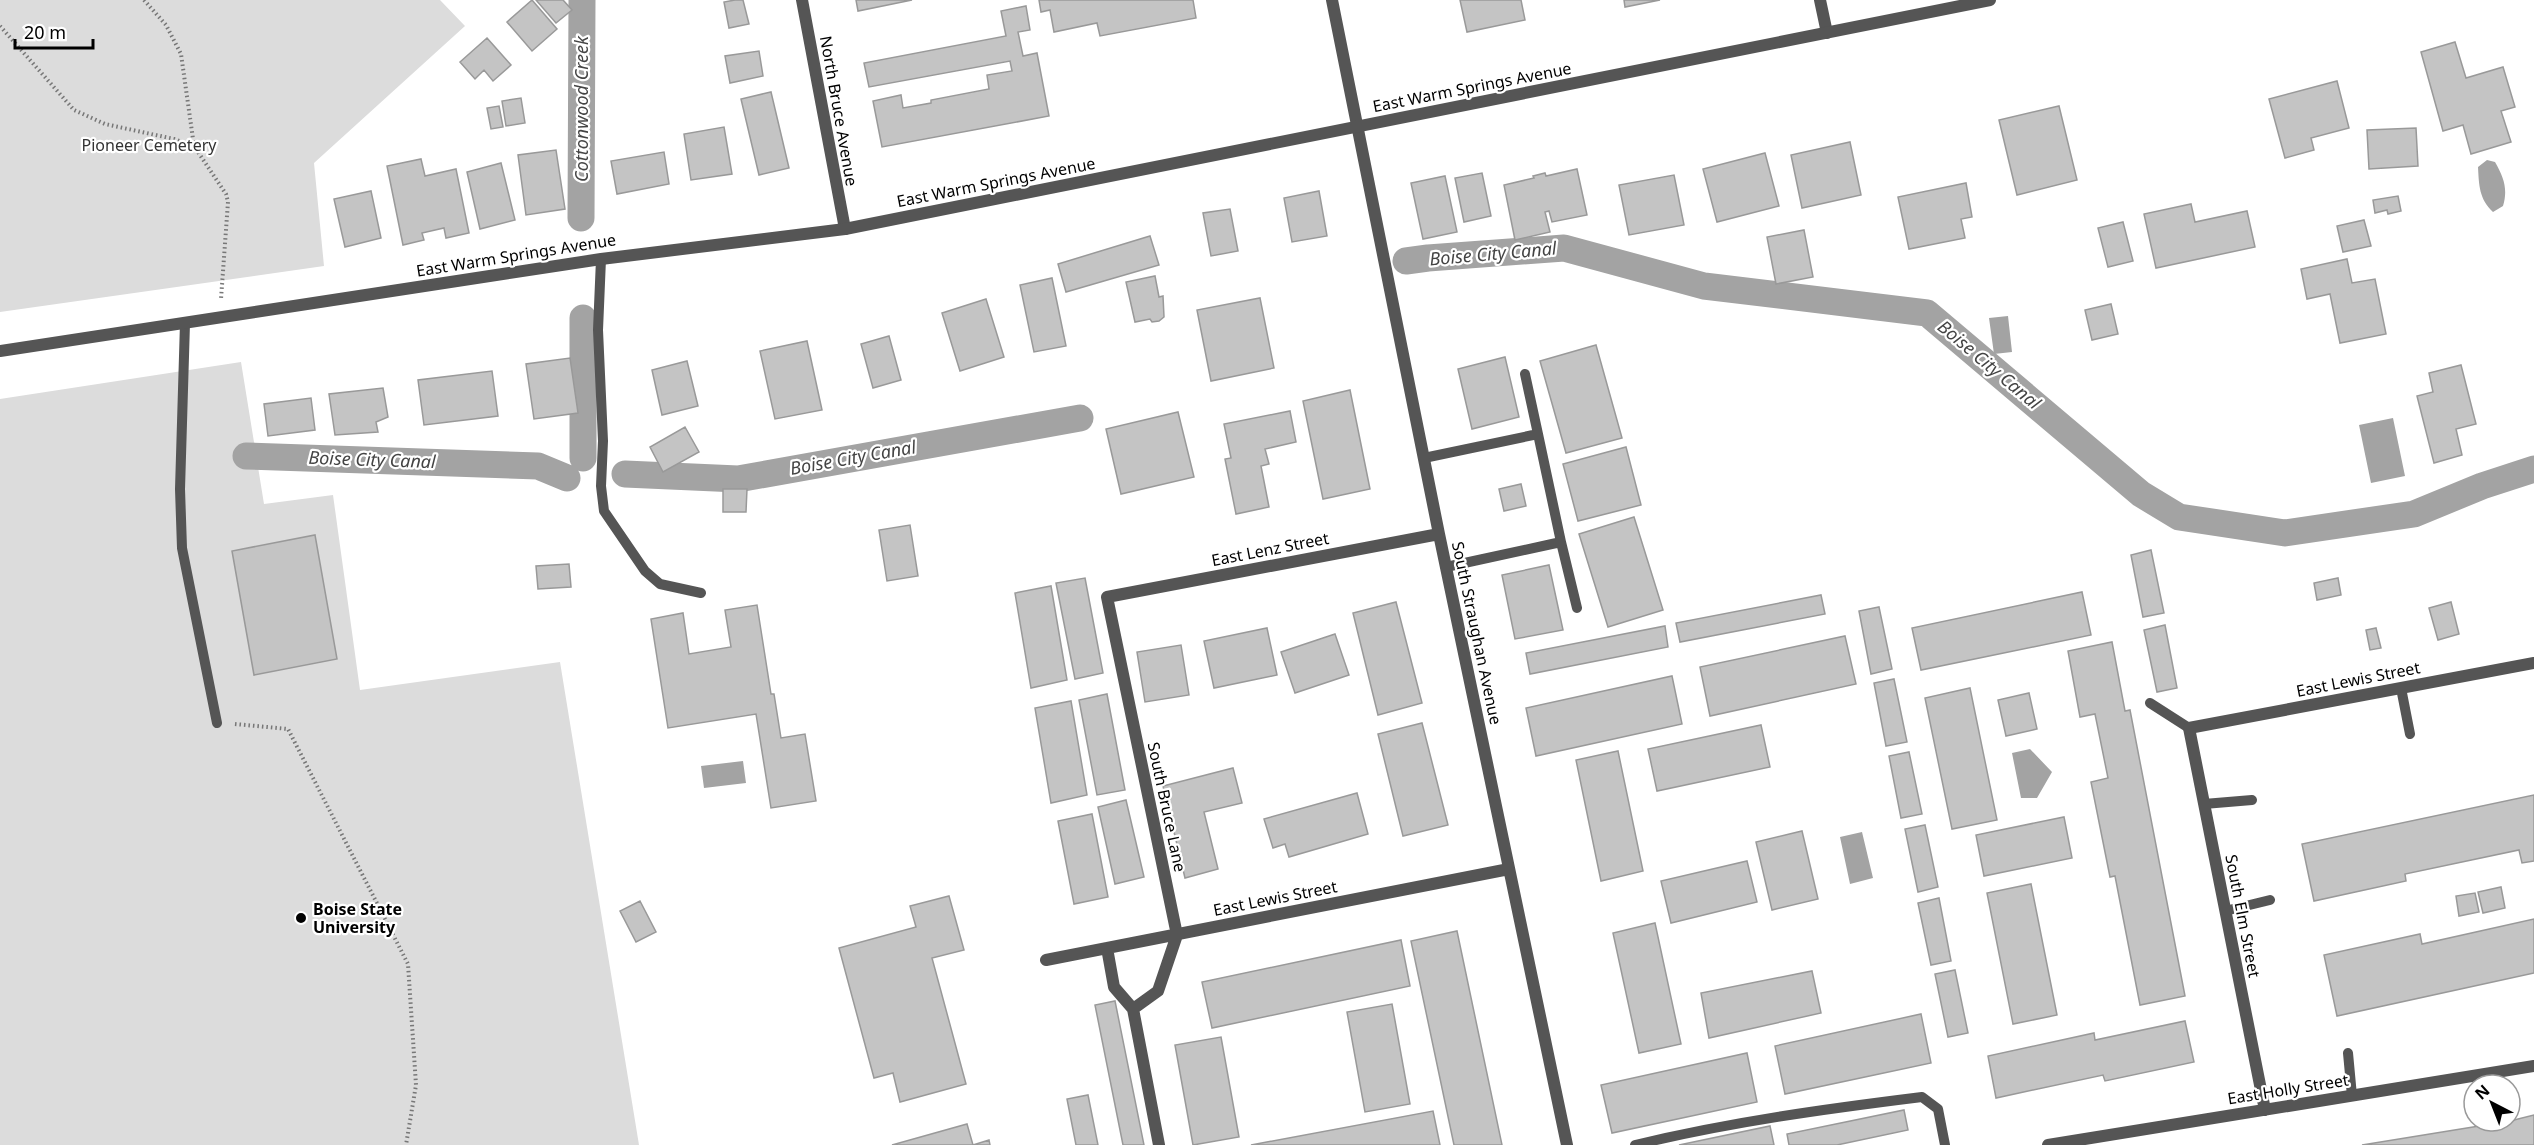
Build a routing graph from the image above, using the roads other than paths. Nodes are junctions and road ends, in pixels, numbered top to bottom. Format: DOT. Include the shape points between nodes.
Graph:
graph roads {
  1 [pos="802,0"];
  2 [pos="1332,0"];
  3 [pos="1820,0"];
  4 [pos="1990,0"];
  5 [pos="1827,33"];
  6 [pos="1357,127"];
  7 [pos="845,228"];
  8 [pos="601,259"];
  9 [pos="184,323"];
  10 [pos="0,351"];
  11 [pos="1525,374"];
  12 [pos="1538,434"];
  13 [pos="1424,458"];
  14 [pos="1439,534"];
  15 [pos="1561,542"];
  16 [pos="1446,567"];
  17 [pos="701,593"];
  18 [pos="1107,597"];
  19 [pos="1577,608"];
  20 [pos="2534,663"];
  21 [pos="2401,688"];
  22 [pos="2150,703"];
  23 [pos="217,723"];
  24 [pos="2189,728"];
  25 [pos="2409,734"];
  26 [pos="2252,800"];
  27 [pos="2204,804"];
  28 [pos="1509,869"];
  29 [pos="2270,900"];
  30 [pos="2225,911"];
  31 [pos="1177,934"];
  32 [pos="1107,948"];
  33 [pos="1046,960"];
  34 [pos="1133,1009"];
  35 [pos="2348,1053"];
  36 [pos="2534,1066"];
  37 [pos="2352,1096"];
  38 [pos="2265,1110"];
  39 [pos="1159,1145"];
  40 [pos="1567,1145"];
  41 [pos="1635,1145"];
  42 [pos="1945,1145"];
  43 [pos="2048,1145"];
  1 -- 7 [label="street, North Bruce Avenue"];
  2 -- 6 [label="street, South Straughan Avenue"];
  3 -- 5 [label="street"];
  4 -- 5 [label="street, East Warm Springs Avenue"];
  5 -- 6 [label="street, East Warm Springs Avenue"];
  6 -- 7 [label="street, East Warm Springs Avenue"];
  6 -- 13 [label="street, South Straughan Avenue"];
  7 -- 8 [label="street, East Warm Springs Avenue"];
  8 -- 9 [label="street, East Warm Springs Avenue"];
  8 -- 17 [label="lane" via="598,330 604,511 645,571 660,584"];
  9 -- 10 [label="street, East Warm Springs Avenue"];
  9 -- 23 [label="lane" via="182,548"];
  11 -- 12 [label="lane"];
  12 -- 13 [label="lane"];
  12 -- 15 [label="lane"];
  13 -- 14 [label="street, South Straughan Avenue"];
  14 -- 16 [label="street, South Straughan Avenue"];
  14 -- 18 [label="street, East Lenz Street"];
  15 -- 16 [label="lane"];
  15 -- 19 [label="lane"];
  16 -- 28 [label="street, South Straughan Avenue"];
  18 -- 31 [label="street, South Bruce Lane"];
  20 -- 21 [label="street, East Lewis Street"];
  21 -- 24 [label="street, East Lewis Street"];
  21 -- 25 [label="lane"];
  22 -- 24 [label="lane"];
  24 -- 27 [label="street, South Elm Street"];
  26 -- 27 [label="lane"];
  27 -- 30 [label="street, South Elm Street"];
  28 -- 31 [label="street, East Lewis Street"];
  28 -- 40 [label="street, South Straughan Avenue"];
  29 -- 30 [label="lane"];
  30 -- 38 [label="street, South Elm Street"];
  31 -- 32 [label="street, East Lewis Street"];
  31 -- 34 [label="street" via="1158,991"];
  32 -- 33 [label="street, East Lewis Street"];
  32 -- 34 [label="street" via="1114,987"];
  34 -- 39 [label="street"];
  35 -- 37 [label="lane"];
  36 -- 37 [label="street, East Holly Street"];
  37 -- 38 [label="street, East Holly Street"];
  38 -- 43 [label="street, East Holly Street"];
  41 -- 42 [label="lane" via="1800,1112 1922,1097 1938,1109"];
}
